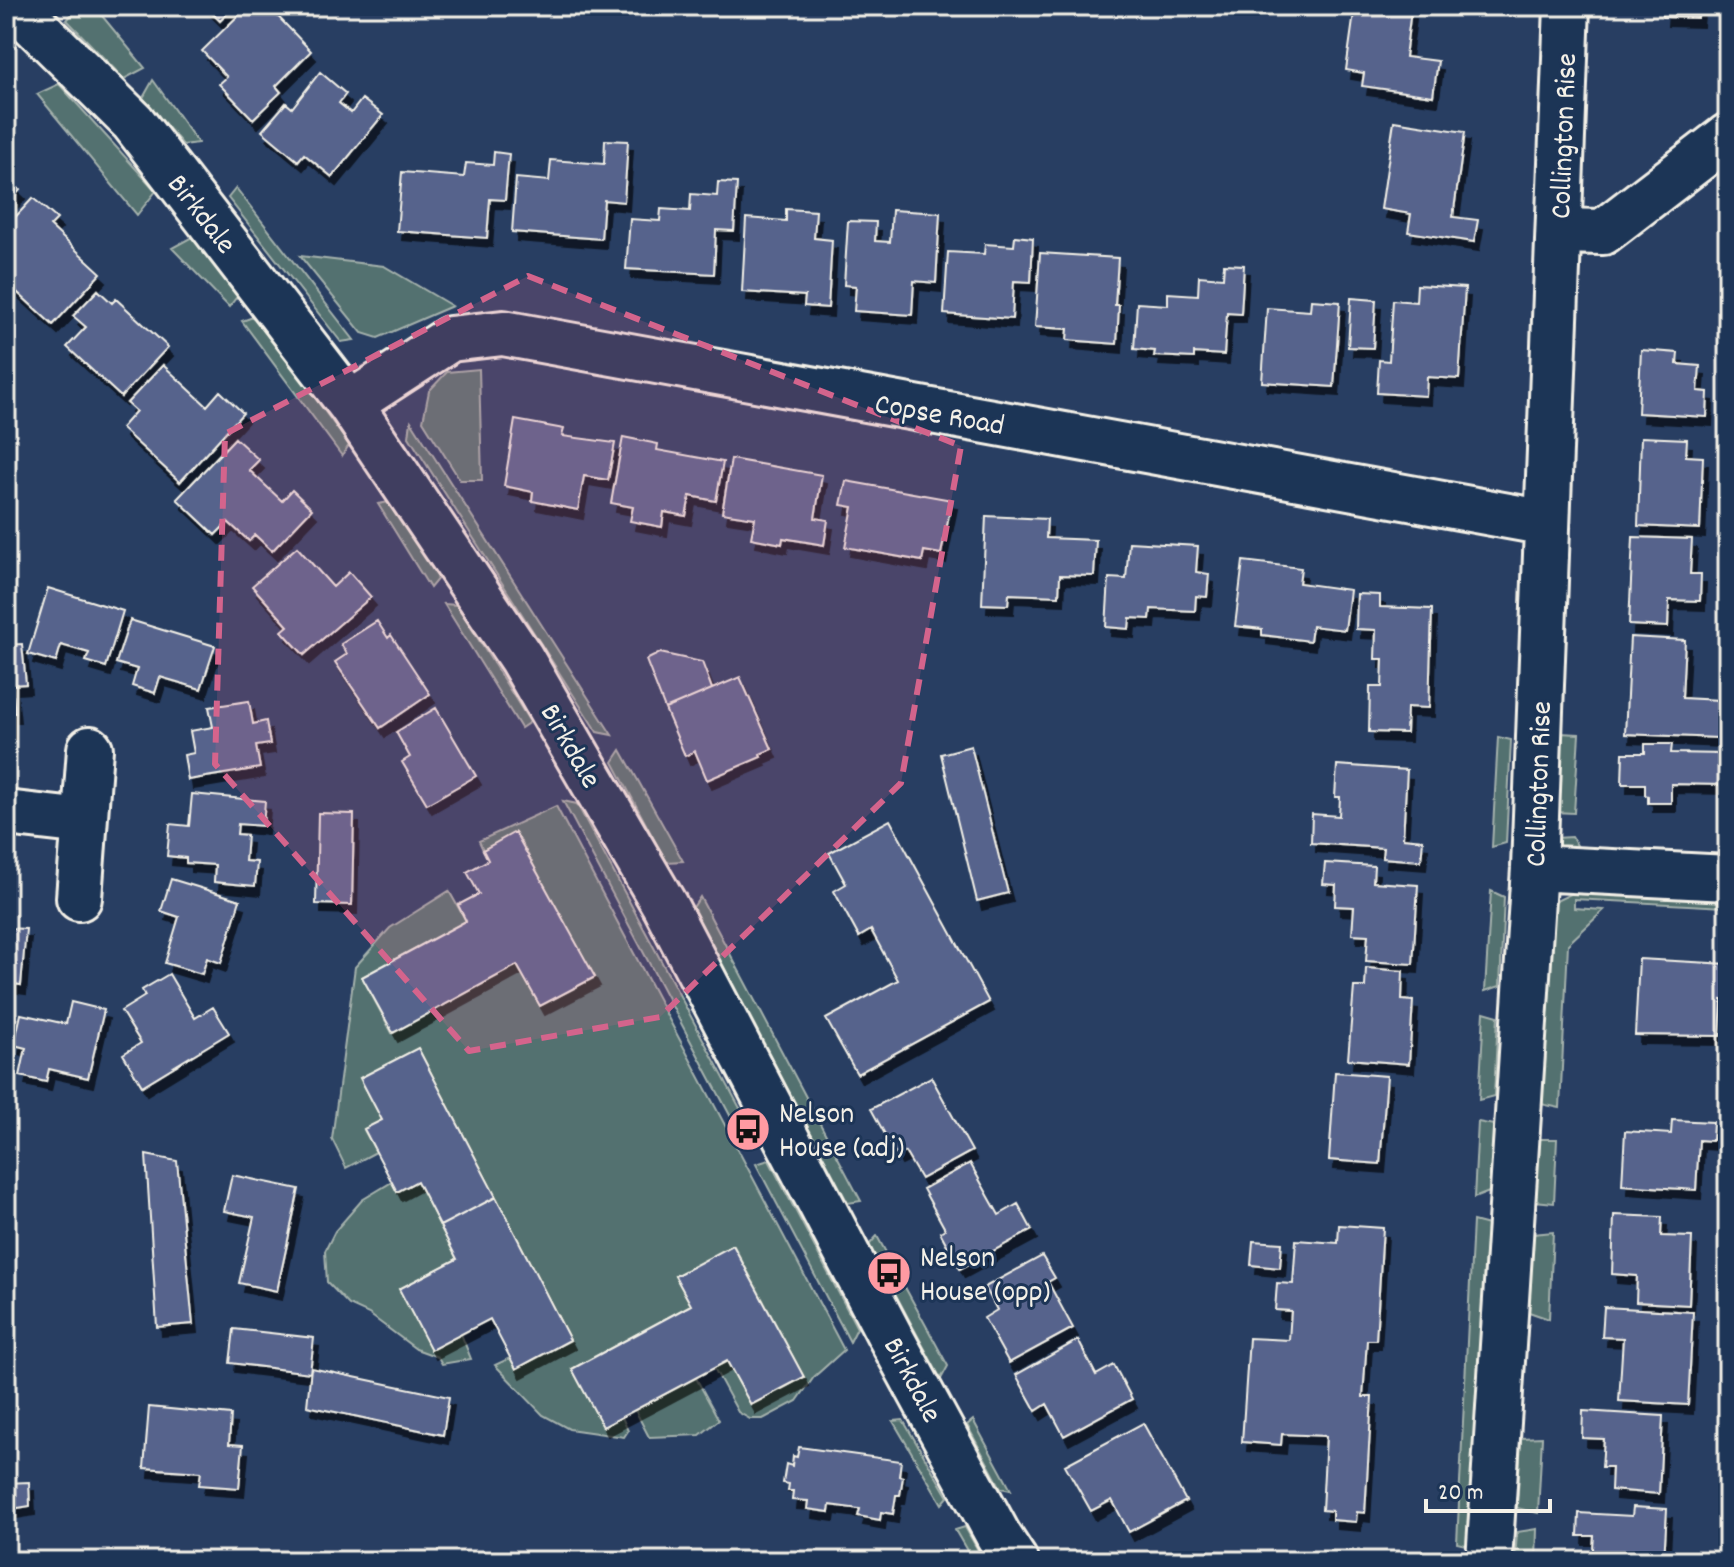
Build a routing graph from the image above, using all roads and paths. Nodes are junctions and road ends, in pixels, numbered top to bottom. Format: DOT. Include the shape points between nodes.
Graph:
graph roads {
  1 [pos="15,6"];
  2 [pos="1567,6"];
  3 [pos="1728,136"];
  4 [pos="1559,231"];
  5 [pos="350,404"];
  6 [pos="1547,523"];
  7 [pos="90,749"];
  8 [pos="6,813"];
  9 [pos="84,822"];
  10 [pos="1534,868"];
  11 [pos="1728,878"];
  12 [pos="79,898"];
  13 [pos="1015,1561"];
  14 [pos="1489,1561"];
  1 -- 5 [label="street, Birkdale" via="133,122"];
  2 -- 4 [label="street, Collington Rise"];
  3 -- 4 [label="street" via="1603,232"];
  4 -- 6 [label="street, Collington Rise"];
  5 -- 6 [label="street, Copse Road" via="450,339 503,333"];
  5 -- 13 [label="street, Birkdale" via="521,658 665,906 897,1349"];
  6 -- 10 [label="street, Collington Rise"];
  7 -- 9 [label="street"];
  8 -- 9 [label="street"];
  9 -- 12 [label="street"];
  10 -- 11 [label="street"];
  10 -- 14 [label="street, Collington Rise"];
}
